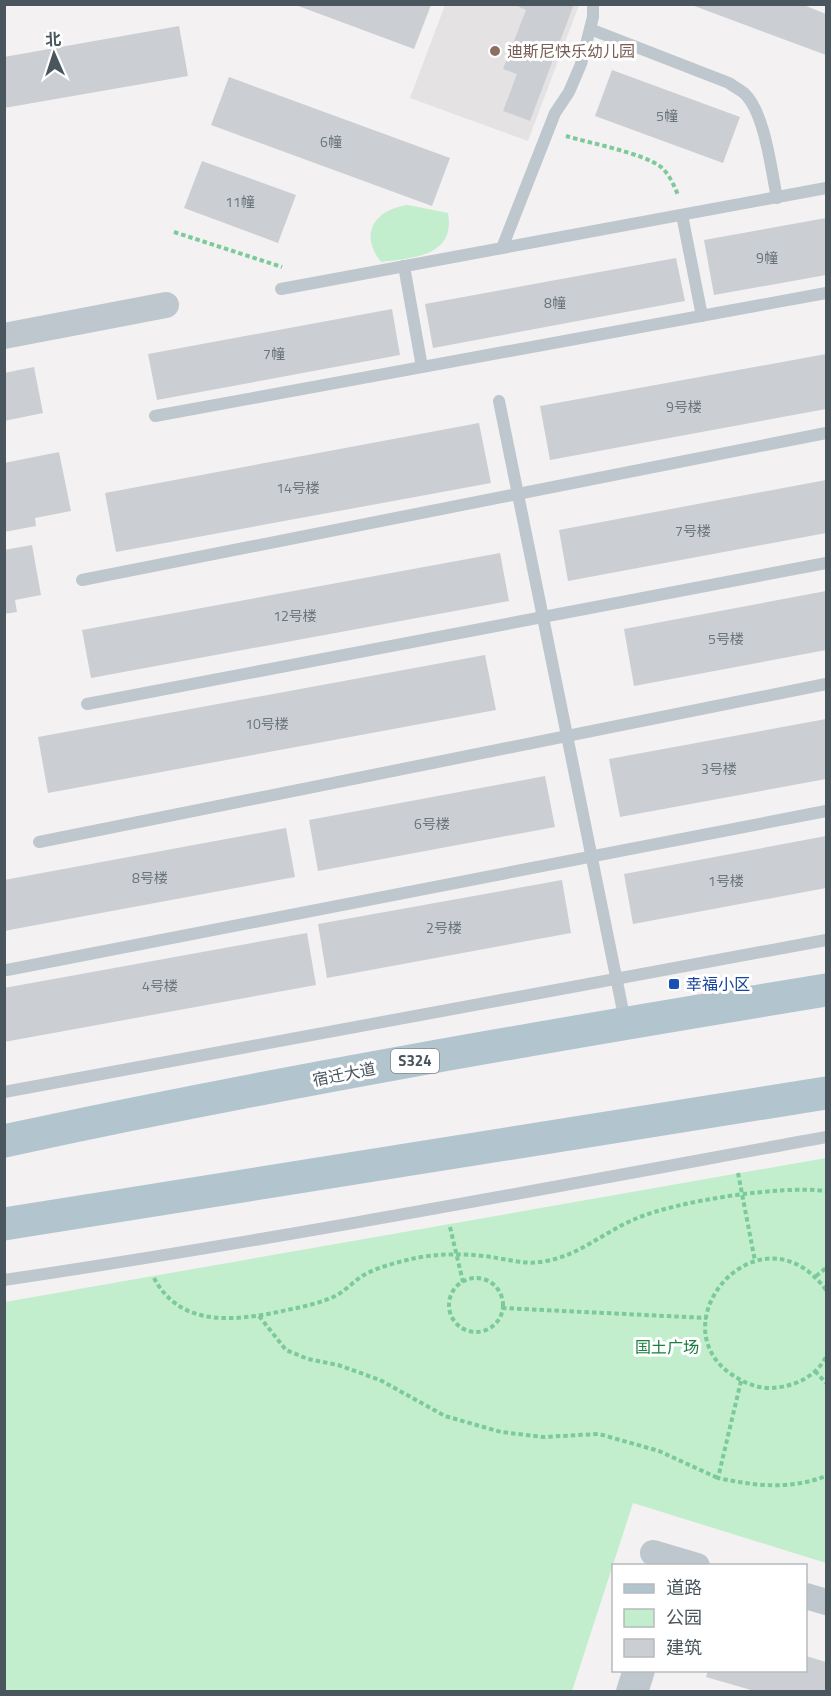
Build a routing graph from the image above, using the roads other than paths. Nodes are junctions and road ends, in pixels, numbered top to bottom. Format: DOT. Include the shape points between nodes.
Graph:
graph roads {
  1 [pos="593,4"];
  2 [pos="590,29"];
  3 [pos="826,188"];
  4 [pos="777,198"];
  5 [pos="682,215"];
  6 [pos="502,248"];
  7 [pos="404,266"];
  8 [pos="281,289"];
  9 [pos="826,293"];
  10 [pos="166,305"];
  11 [pos="702,316"];
  12 [pos="4,336"];
  13 [pos="422,367"];
  14 [pos="499,401"];
  15 [pos="155,416"];
  16 [pos="826,433"];
  17 [pos="518,494"];
  18 [pos="826,563"];
  19 [pos="82,580"];
  20 [pos="543,617"];
  21 [pos="826,684"];
  22 [pos="87,704"];
  23 [pos="567,736"];
  24 [pos="826,812"];
  25 [pos="39,842"];
  26 [pos="592,857"];
  27 [pos="826,940"];
  28 [pos="7,970"];
  29 [pos="616,977"];
  30 [pos="826,990"];
  31 [pos="626,1022"];
  32 [pos="4,1092"];
  33 [pos="826,1093"];
  34 [pos="826,1137"];
  35 [pos="4,1142"];
  36 [pos="4,1224"];
  37 [pos="4,1280"];
  38 [pos="653,1553"];
  39 [pos="690,1564"];
  40 [pos="807,1596"];
  41 [pos="826,1602"];
  42 [pos="639,1672"];
  43 [pos="633,1692"];
  1 -- 2 [label="lane"];
  2 -- 4 [label="lane" via="729,83 745,94 761,126"];
  2 -- 6 [label="lane" via="582,64 548,131"];
  3 -- 4 [label="lane"];
  4 -- 5 [label="lane"];
  5 -- 6 [label="lane"];
  5 -- 11 [label="lane"];
  6 -- 7 [label="lane"];
  7 -- 8 [label="lane"];
  7 -- 13 [label="lane"];
  9 -- 11 [label="lane"];
  10 -- 12 [label="street"];
  11 -- 13 [label="lane"];
  13 -- 15 [label="lane"];
  14 -- 17 [label="lane"];
  16 -- 17 [label="lane"];
  17 -- 19 [label="lane"];
  17 -- 20 [label="lane"];
  18 -- 20 [label="lane"];
  20 -- 22 [label="lane"];
  20 -- 23 [label="lane"];
  21 -- 23 [label="lane"];
  23 -- 25 [label="lane"];
  23 -- 26 [label="lane"];
  24 -- 26 [label="lane"];
  26 -- 28 [label="lane"];
  26 -- 29 [label="lane"];
  27 -- 29 [label="lane"];
  29 -- 31 [label="lane"];
  29 -- 32 [label="lane"];
  30 -- 31 [label="main road, 宿迁大道 / S324"];
  31 -- 35 [label="main road, 宿迁大道 / S324" via="112,1118"];
  33 -- 36 [label="main road"];
  34 -- 37 [label="lane" via="446,1207"];
  38 -- 39 [label="street"];
  40 -- 41 [label="street"];
  42 -- 43 [label="street"];
}
